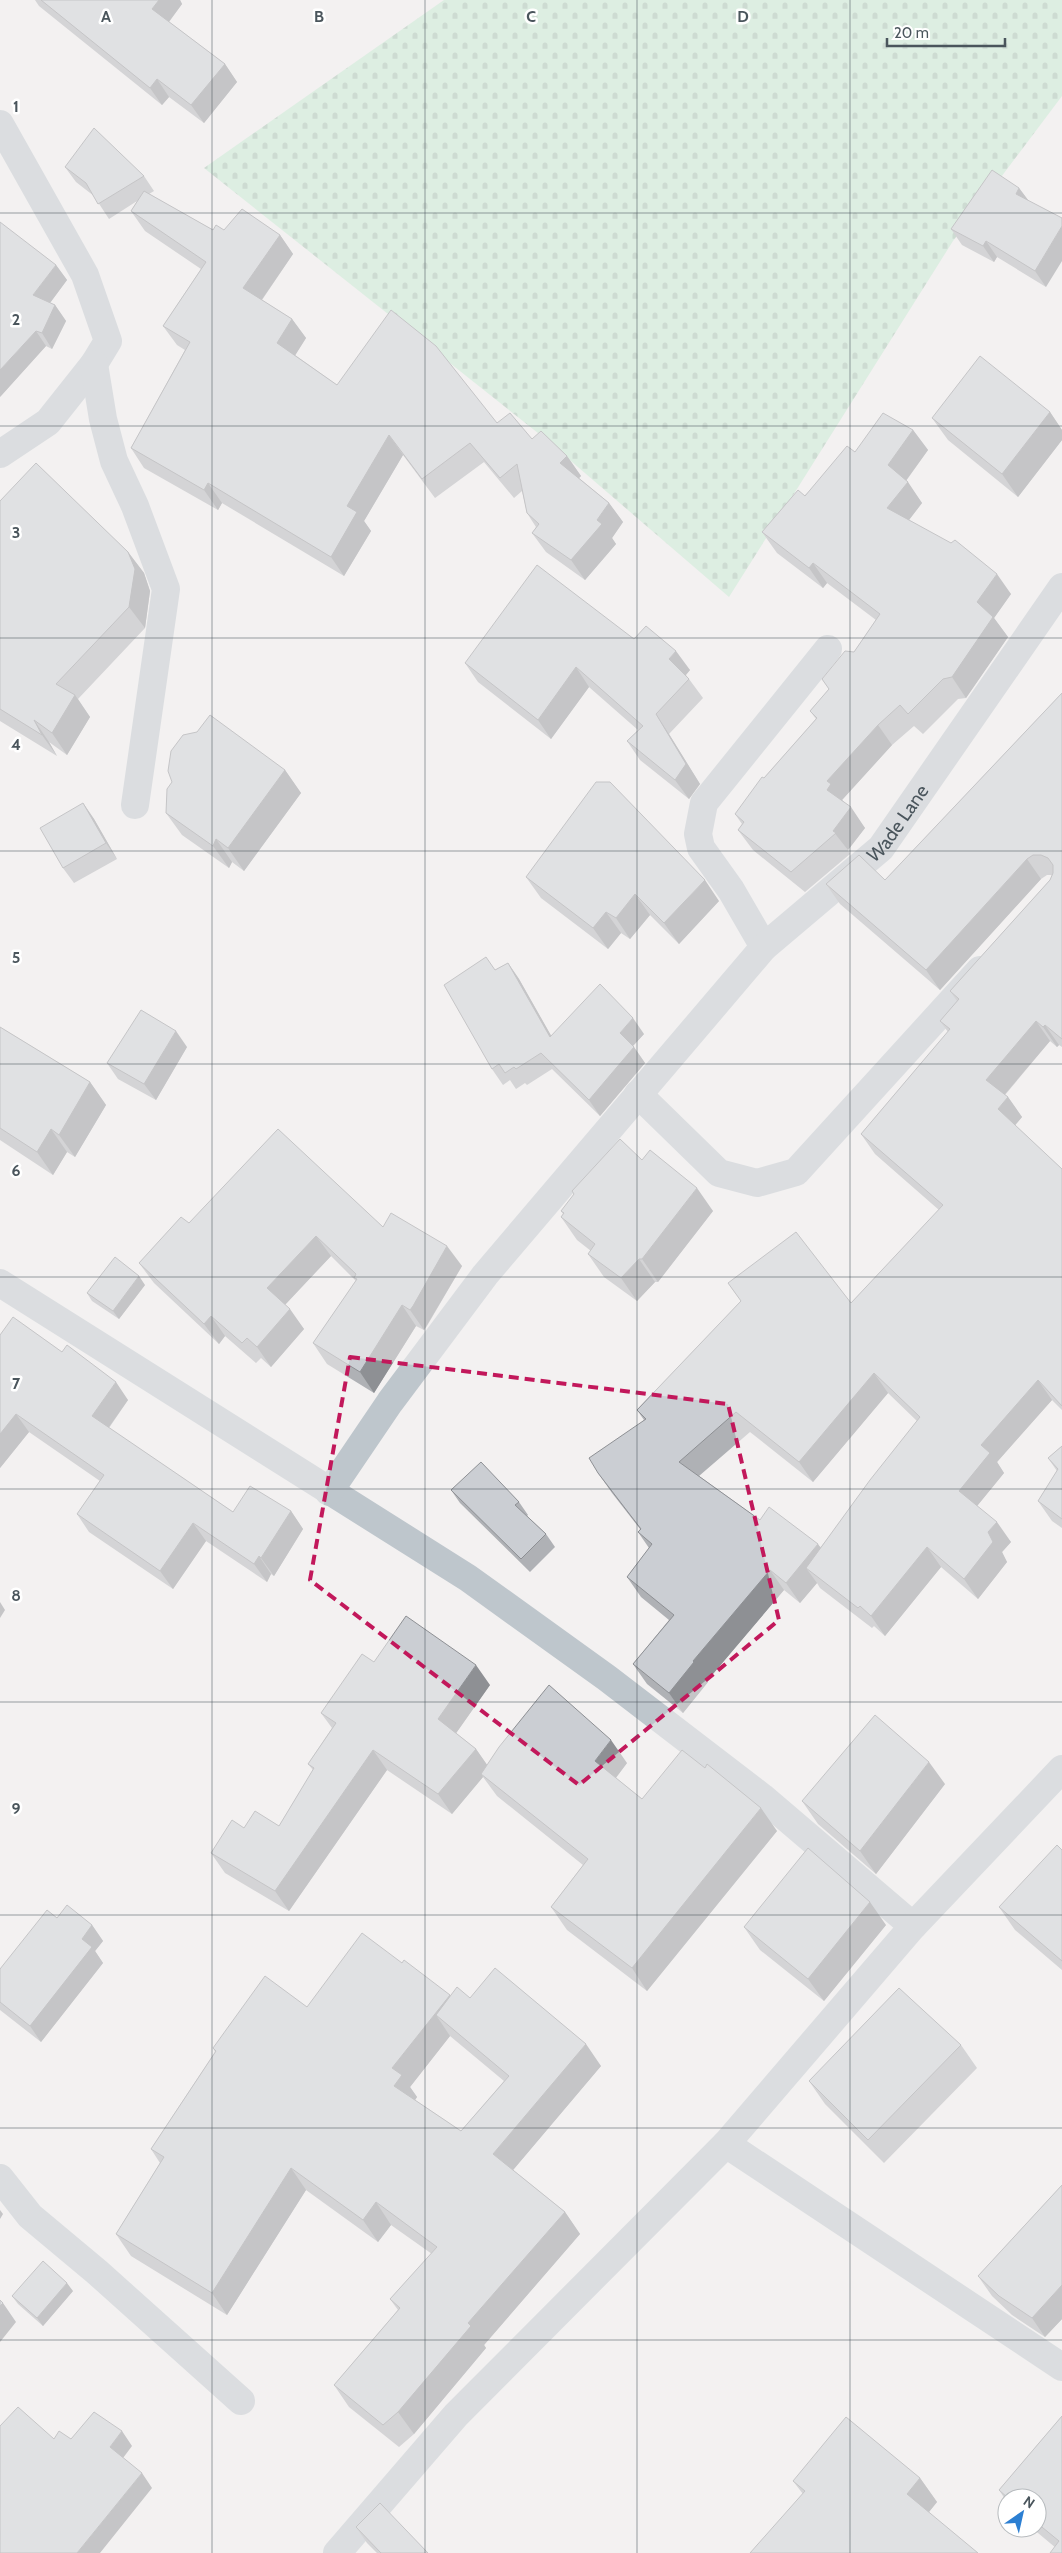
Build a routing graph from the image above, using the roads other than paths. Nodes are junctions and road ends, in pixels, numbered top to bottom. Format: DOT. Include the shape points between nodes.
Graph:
graph roads {
  1 [pos="0,124"];
  2 [pos="94,364"];
  3 [pos="0,454"];
  4 [pos="1062,587"];
  5 [pos="828,649"];
  6 [pos="135,805"];
  7 [pos="764,947"];
  8 [pos="999,948"];
  9 [pos="638,1094"];
  10 [pos="0,1283"];
  11 [pos="329,1492"];
  12 [pos="1062,1769"];
  13 [pos="913,1926"];
  14 [pos="726,2144"];
  15 [pos="0,2178"];
  16 [pos="1062,2367"];
  17 [pos="241,2401"];
  18 [pos="337,2553"];
  1 -- 2 [label="street" via="85,275 108,341"];
  2 -- 3 [label="street" via="48,422"];
  2 -- 6 [label="street" via="114,461 135,506 166,589"];
  4 -- 7 [label="street, Wade Lane" via="881,848"];
  5 -- 7 [label="street" via="704,803 698,834 701,848 731,890"];
  7 -- 9 [label="street, Wade Lane"];
  8 -- 9 [label="street" via="796,1172 757,1183 718,1173"];
  9 -- 11 [label="street, Wade Lane" via="485,1275 390,1402"];
  10 -- 11 [label="street"];
  11 -- 13 [label="street" via="468,1578 607,1678 762,1797"];
  12 -- 13 [label="street"];
  13 -- 14 [label="street"];
  14 -- 16 [label="street"];
  14 -- 18 [label="street" via="456,2415"];
  15 -- 17 [label="street" via="30,2216 98,2272"];
}
